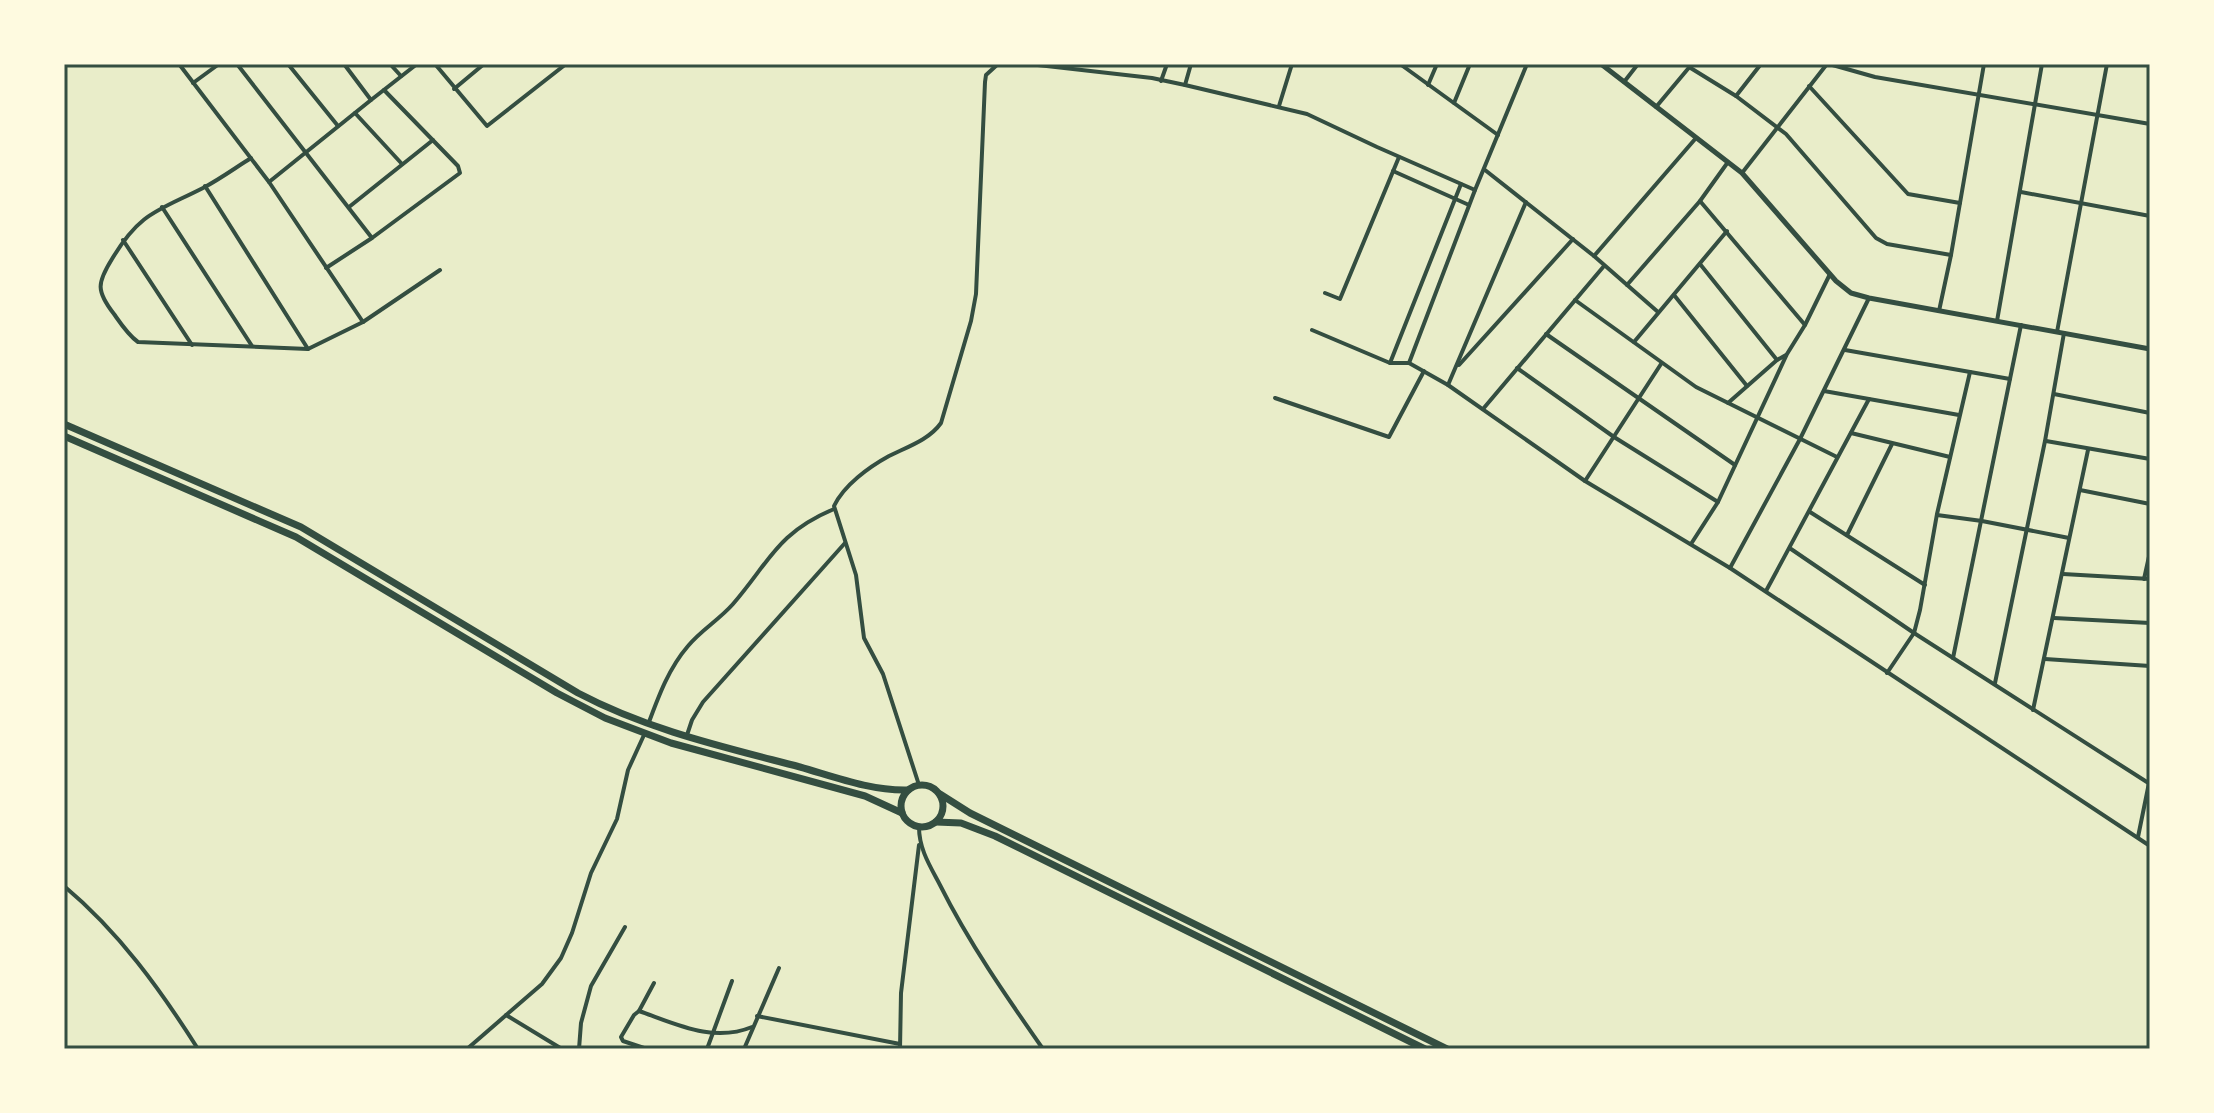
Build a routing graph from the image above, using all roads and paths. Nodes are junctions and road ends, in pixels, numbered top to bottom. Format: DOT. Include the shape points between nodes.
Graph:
graph roads {
  1 [pos="179,64"];
  2 [pos="219,64"];
  3 [pos="237,64"];
  4 [pos="288,64"];
  5 [pos="344,64"];
  6 [pos="390,64"];
  7 [pos="417,64"];
  8 [pos="435,64"];
  9 [pos="484,64"];
  10 [pos="566,64"];
  11 [pos="998,64"];
  12 [pos="1029,64"];
  13 [pos="1167,64"];
  14 [pos="1191,64"];
  15 [pos="1292,64"];
  16 [pos="1400,64"];
  17 [pos="1437,64"];
  18 [pos="1470,64"];
  19 [pos="1527,64"];
  20 [pos="1601,64"];
  21 [pos="1638,64"];
  22 [pos="1761,64"];
  23 [pos="1828,64"];
  24 [pos="1984,64"];
  25 [pos="2042,64"];
  26 [pos="2107,64"];
  27 [pos="1690,66"];
  28 [pos="401,76"];
  29 [pos="1161,81"];
  30 [pos="1624,82"];
  31 [pos="193,83"];
  32 [pos="1185,85"];
  33 [pos="1428,85"];
  34 [pos="1809,86"];
  35 [pos="454,89"];
  36 [pos="384,90"];
  37 [pos="1978,95"];
  38 [pos="1736,96"];
  39 [pos="371,100"];
  40 [pos="1454,103"];
  41 [pos="2035,104"];
  42 [pos="1279,106"];
  43 [pos="1656,107"];
  44 [pos="355,113"];
  45 [pos="2096,114"];
  46 [pos="2150,124"];
  47 [pos="338,126"];
  48 [pos="1778,127"];
  49 [pos="1498,135"];
  50 [pos="1696,138"];
  51 [pos="433,140"];
  52 [pos="307,152"];
  53 [pos="1399,157"];
  54 [pos="251,158"];
  55 [pos="1728,162"];
  56 [pos="402,165"];
  57 [pos="1485,170"];
  58 [pos="1393,171"];
  59 [pos="1742,173"];
  60 [pos="269,182"];
  61 [pos="1461,184"];
  62 [pos="205,186"];
  63 [pos="1475,190"];
  64 [pos="2021,192"];
  65 [pos="1454,200"];
  66 [pos="1700,201"];
  67 [pos="1526,202"];
  68 [pos="1960,203"];
  69 [pos="1469,205"];
  70 [pos="2081,205"];
  71 [pos="162,207"];
  72 [pos="349,207"];
  73 [pos="2150,216"];
  74 [pos="1727,231"];
  75 [pos="372,238"];
  76 [pos="1573,239"];
  77 [pos="123,240"];
  78 [pos="1951,255"];
  79 [pos="1594,256"];
  80 [pos="1700,264"];
  81 [pos="1604,266"];
  82 [pos="326,268"];
  83 [pos="440,270"];
  84 [pos="1830,274"];
  85 [pos="1627,285"];
  86 [pos="1325,293"];
  87 [pos="1674,295"];
  88 [pos="1869,298"];
  89 [pos="1575,300"];
  90 [pos="1939,311"];
  91 [pos="1658,312"];
  92 [pos="1997,321"];
  93 [pos="363,322"];
  94 [pos="1805,325"];
  95 [pos="2021,325"];
  96 [pos="1312,330"];
  97 [pos="2057,332"];
  98 [pos="2064,333"];
  99 [pos="1546,334"];
  100 [pos="1633,342"];
  101 [pos="192,345"];
  102 [pos="253,347"];
  103 [pos="308,349"];
  104 [pos="2150,349"];
  105 [pos="1845,350"];
  106 [pos="1787,354"];
  107 [pos="1777,360"];
  108 [pos="1390,363"];
  109 [pos="1409,363"];
  110 [pos="1661,364"];
  111 [pos="1457,367"];
  112 [pos="1517,368"];
  113 [pos="1424,371"];
  114 [pos="1970,372"];
  115 [pos="2010,379"];
  116 [pos="1448,385"];
  117 [pos="1747,386"];
  118 [pos="1824,391"];
  119 [pos="2054,394"];
  120 [pos="1275,398"];
  121 [pos="1869,399"];
  122 [pos="1639,401"];
  123 [pos="1728,403"];
  124 [pos="1483,409"];
  125 [pos="2150,413"];
  126 [pos="1960,416"];
  127 [pos="1757,419"];
  128 [pos="64,424"];
  129 [pos="1851,433"];
  130 [pos="64,436"];
  131 [pos="1614,437"];
  132 [pos="1800,439"];
  133 [pos="2045,441"];
  134 [pos="1892,444"];
  135 [pos="2088,450"];
  136 [pos="1837,457"];
  137 [pos="1950,457"];
  138 [pos="2150,459"];
  139 [pos="1736,465"];
  140 [pos="1585,481"];
  141 [pos="2080,490"];
  142 [pos="1718,502"];
  143 [pos="2150,504"];
  144 [pos="834,509"];
  145 [pos="1810,512"];
  146 [pos="1937,514"];
  147 [pos="1982,521"];
  148 [pos="2027,530"];
  149 [pos="1847,535"];
  150 [pos="2069,538"];
  151 [pos="845,543"];
  152 [pos="1691,544"];
  153 [pos="1791,549"];
  154 [pos="2150,552"];
  155 [pos="1730,568"];
  156 [pos="2063,574"];
  157 [pos="2147,579"];
  158 [pos="1925,585"];
  159 [pos="1765,592"];
  160 [pos="2054,618"];
  161 [pos="2150,623"];
  162 [pos="1914,633"];
  163 [pos="1953,658"];
  164 [pos="2045,659"];
  165 [pos="2150,666"];
  166 [pos="1887,673"];
  167 [pos="1995,683"];
  168 [pos="2033,710"];
  169 [pos="648,724"];
  170 [pos="644,735"];
  171 [pos="687,737"];
  172 [pos="2150,782"];
  173 [pos="919,785"];
  174 [pos="908,790"];
  175 [pos="940,794"];
  176 [pos="902,813"];
  177 [pos="936,822"];
  178 [pos="919,827"];
  179 [pos="2138,837"];
  180 [pos="919,844"];
  181 [pos="2150,846"];
  182 [pos="64,886"];
  183 [pos="625,927"];
  184 [pos="779,968"];
  185 [pos="732,981"];
  186 [pos="654,983"];
  187 [pos="639,1011"];
  188 [pos="506,1015"];
  189 [pos="757,1016"];
  190 [pos="752,1027"];
  191 [pos="712,1035"];
  192 [pos="551,1042"];
  193 [pos="900,1046"];
  194 [pos="198,1049"];
  195 [pos="467,1049"];
  196 [pos="548,1049"];
  197 [pos="562,1049"];
  198 [pos="579,1049"];
  199 [pos="647,1049"];
  200 [pos="707,1049"];
  201 [pos="744,1049"];
  202 [pos="1043,1049"];
  203 [pos="1425,1049"];
  204 [pos="1447,1049"];
  1 -- 31 [label="street"];
  2 -- 31 [label="street"];
  3 -- 52 [label="street"];
  4 -- 47 [label="street"];
  5 -- 39 [label="street"];
  6 -- 28 [label="street"];
  7 -- 28 [label="street"];
  8 -- 35 [label="street"];
  9 -- 35 [label="street"];
  10 -- 35 [label="street" via="487,126"];
  11 -- 144 [label="street" via="985,82 976,294 941,423 851,484"];
  12 -- 29 [label="street"];
  13 -- 29 [label="street"];
  14 -- 32 [label="street"];
  15 -- 42 [label="street"];
  16 -- 33 [label="street"];
  17 -- 33 [label="street"];
  18 -- 40 [label="street"];
  19 -- 49 [label="street"];
  20 -- 30 [label="street"];
  21 -- 30 [label="street"];
  22 -- 38 [label="street"];
  23 -- 34 [label="street"];
  23 -- 37 [label="street"];
  24 -- 37 [label="street"];
  25 -- 41 [label="street"];
  26 -- 45 [label="street"];
  27 -- 38 [label="street"];
  27 -- 43 [label="street"];
  28 -- 36 [label="street"];
  29 -- 32 [label="street"];
  30 -- 43 [label="street"];
  31 -- 54 [label="street"];
  32 -- 42 [label="street"];
  33 -- 40 [label="street"];
  34 -- 48 [label="street"];
  34 -- 68 [label="street" via="1908,194"];
  36 -- 39 [label="street"];
  36 -- 51 [label="street"];
  37 -- 41 [label="street"];
  37 -- 68 [label="street"];
  38 -- 48 [label="street"];
  39 -- 44 [label="street"];
  40 -- 49 [label="street"];
  41 -- 45 [label="street"];
  41 -- 64 [label="street"];
  42 -- 53 [label="street"];
  43 -- 50 [label="street"];
  44 -- 47 [label="street"];
  44 -- 56 [label="street"];
  45 -- 46 [label="street"];
  45 -- 70 [label="street"];
  47 -- 52 [label="street"];
  48 -- 59 [label="street"];
  48 -- 78 [label="street" via="1876,238"];
  49 -- 57 [label="street"];
  50 -- 55 [label="street"];
  50 -- 79 [label="street"];
  51 -- 56 [label="street"];
  51 -- 75 [label="street" via="460,173"];
  52 -- 60 [label="street"];
  52 -- 72 [label="street"];
  53 -- 58 [label="street"];
  53 -- 61 [label="street"];
  54 -- 60 [label="street"];
  54 -- 62 [label="street"];
  55 -- 59 [label="street"];
  55 -- 66 [label="street"];
  56 -- 72 [label="street"];
  57 -- 63 [label="street"];
  57 -- 67 [label="street"];
  58 -- 65 [label="street"];
  58 -- 86 [label="street" via="1340,299"];
  59 -- 84 [label="street"];
  60 -- 82 [label="street"];
  61 -- 63 [label="street"];
  61 -- 65 [label="street"];
  62 -- 71 [label="street"];
  62 -- 103 [label="street"];
  63 -- 69 [label="street"];
  64 -- 70 [label="street"];
  64 -- 92 [label="street"];
  65 -- 69 [label="street"];
  65 -- 108 [label="street"];
  66 -- 74 [label="street"];
  66 -- 85 [label="street"];
  67 -- 76 [label="street"];
  67 -- 111 [label="street"];
  68 -- 78 [label="street"];
  69 -- 109 [label="street"];
  70 -- 73 [label="street"];
  70 -- 97 [label="street"];
  71 -- 77 [label="street"];
  71 -- 102 [label="street"];
  72 -- 75 [label="street"];
  74 -- 80 [label="street"];
  74 -- 94 [label="street"];
  75 -- 82 [label="street"];
  76 -- 79 [label="street"];
  76 -- 111 [label="street"];
  77 -- 101 [label="street"];
  77 -- 101 [label="street" via="100,281 104,302 138,342"];
  78 -- 90 [label="street"];
  79 -- 81 [label="street"];
  80 -- 87 [label="street"];
  80 -- 107 [label="street"];
  81 -- 85 [label="street"];
  81 -- 89 [label="street"];
  82 -- 93 [label="street"];
  83 -- 93 [label="street"];
  84 -- 88 [label="street" via="1851,293"];
  84 -- 94 [label="street"];
  85 -- 91 [label="street"];
  87 -- 91 [label="street"];
  87 -- 117 [label="street"];
  88 -- 90 [label="street"];
  88 -- 105 [label="street"];
  89 -- 99 [label="street"];
  89 -- 100 [label="street"];
  90 -- 92 [label="street"];
  91 -- 100 [label="street"];
  92 -- 95 [label="street"];
  93 -- 103 [label="street"];
  94 -- 106 [label="street"];
  95 -- 97 [label="street"];
  95 -- 115 [label="street"];
  96 -- 108 [label="street"];
  97 -- 98 [label="street"];
  98 -- 104 [label="street"];
  98 -- 119 [label="street"];
  99 -- 112 [label="street"];
  99 -- 122 [label="street"];
  100 -- 110 [label="street"];
  101 -- 102 [label="street"];
  102 -- 103 [label="street"];
  105 -- 114 [label="street"];
  105 -- 118 [label="street"];
  106 -- 107 [label="street"];
  106 -- 127 [label="street"];
  107 -- 117 [label="street"];
  108 -- 109 [label="street"];
  109 -- 113 [label="street"];
  110 -- 122 [label="street"];
  110 -- 123 [label="street"];
  111 -- 116 [label="street"];
  112 -- 124 [label="street"];
  112 -- 131 [label="street"];
  113 -- 116 [label="street"];
  113 -- 120 [label="street" via="1389,437"];
  114 -- 115 [label="street"];
  114 -- 126 [label="street"];
  115 -- 147 [label="street"];
  116 -- 124 [label="street"];
  117 -- 123 [label="street"];
  118 -- 121 [label="street"];
  118 -- 132 [label="street"];
  119 -- 125 [label="street"];
  119 -- 133 [label="street"];
  121 -- 126 [label="street"];
  121 -- 129 [label="street"];
  122 -- 131 [label="street"];
  122 -- 139 [label="street"];
  123 -- 127 [label="street"];
  124 -- 140 [label="street"];
  126 -- 137 [label="street"];
  127 -- 132 [label="street"];
  127 -- 139 [label="street"];
  128 -- 169 [label="highway" via="301,527 578,693"];
  129 -- 134 [label="street"];
  129 -- 136 [label="street"];
  130 -- 170 [label="highway" via="287,532 573,702"];
  131 -- 140 [label="street"];
  131 -- 142 [label="street"];
  132 -- 136 [label="street"];
  132 -- 155 [label="street"];
  133 -- 135 [label="street"];
  133 -- 148 [label="street"];
  134 -- 137 [label="street"];
  134 -- 149 [label="street"];
  135 -- 138 [label="street"];
  135 -- 141 [label="street"];
  136 -- 145 [label="street"];
  137 -- 146 [label="street"];
  139 -- 142 [label="street"];
  140 -- 152 [label="street"];
  141 -- 143 [label="street"];
  141 -- 150 [label="street"];
  142 -- 152 [label="street"];
  144 -- 151 [label="street"];
  144 -- 169 [label="street" via="793,531 725,613 688,646 662,686"];
  145 -- 149 [label="street"];
  145 -- 153 [label="street"];
  146 -- 147 [label="street"];
  146 -- 158 [label="street"];
  147 -- 148 [label="street"];
  147 -- 163 [label="street"];
  148 -- 150 [label="street"];
  148 -- 167 [label="street"];
  149 -- 158 [label="street"];
  150 -- 156 [label="street"];
  151 -- 171 [label="street" via="703,702"];
  151 -- 173 [label="street" via="864,638 883,674"];
  152 -- 155 [label="street"];
  153 -- 159 [label="street"];
  153 -- 162 [label="street"];
  154 -- 157 [label="street"];
  155 -- 159 [label="street"];
  156 -- 157 [label="street"];
  156 -- 160 [label="street"];
  158 -- 162 [label="street"];
  159 -- 166 [label="street"];
  160 -- 161 [label="street"];
  160 -- 164 [label="street"];
  162 -- 163 [label="street"];
  162 -- 166 [label="street"];
  163 -- 167 [label="street"];
  164 -- 165 [label="street"];
  164 -- 168 [label="street"];
  166 -- 179 [label="street"];
  167 -- 168 [label="street"];
  168 -- 172 [label="street"];
  169 -- 171 [label="highway"];
  170 -- 176 [label="highway" via="865,796"];
  170 -- 188 [label="street" via="561,958 542,984"];
  171 -- 174 [label="highway" via="877,788"];
  172 -- 179 [label="street"];
  173 -- 174 [label="highway"];
  173 -- 175 [label="highway"];
  174 -- 176 [label="highway"];
  175 -- 177 [label="highway" via="943,806"];
  175 -- 204 [label="highway"];
  176 -- 178 [label="highway"];
  177 -- 178 [label="highway"];
  177 -- 203 [label="highway" via="961,823 995,836"];
  178 -- 180 [label="street"];
  179 -- 181 [label="street"];
  180 -- 193 [label="street"];
  180 -- 202 [label="street" via="973,946"];
  182 -- 194 [label="street" via="87,904 145,970"];
  183 -- 198 [label="street" via="591,986"];
  184 -- 189 [label="street"];
  185 -- 191 [label="street"];
  186 -- 187 [label="street"];
  187 -- 191 [label="street"];
  187 -- 199 [label="street" via="621,1037"];
  188 -- 192 [label="street"];
  188 -- 195 [label="street"];
  189 -- 190 [label="street"];
  189 -- 193 [label="street"];
  190 -- 191 [label="street"];
  190 -- 201 [label="street"];
  191 -- 200 [label="street"];
  192 -- 196 [label="street"];
  192 -- 197 [label="street"];
}
